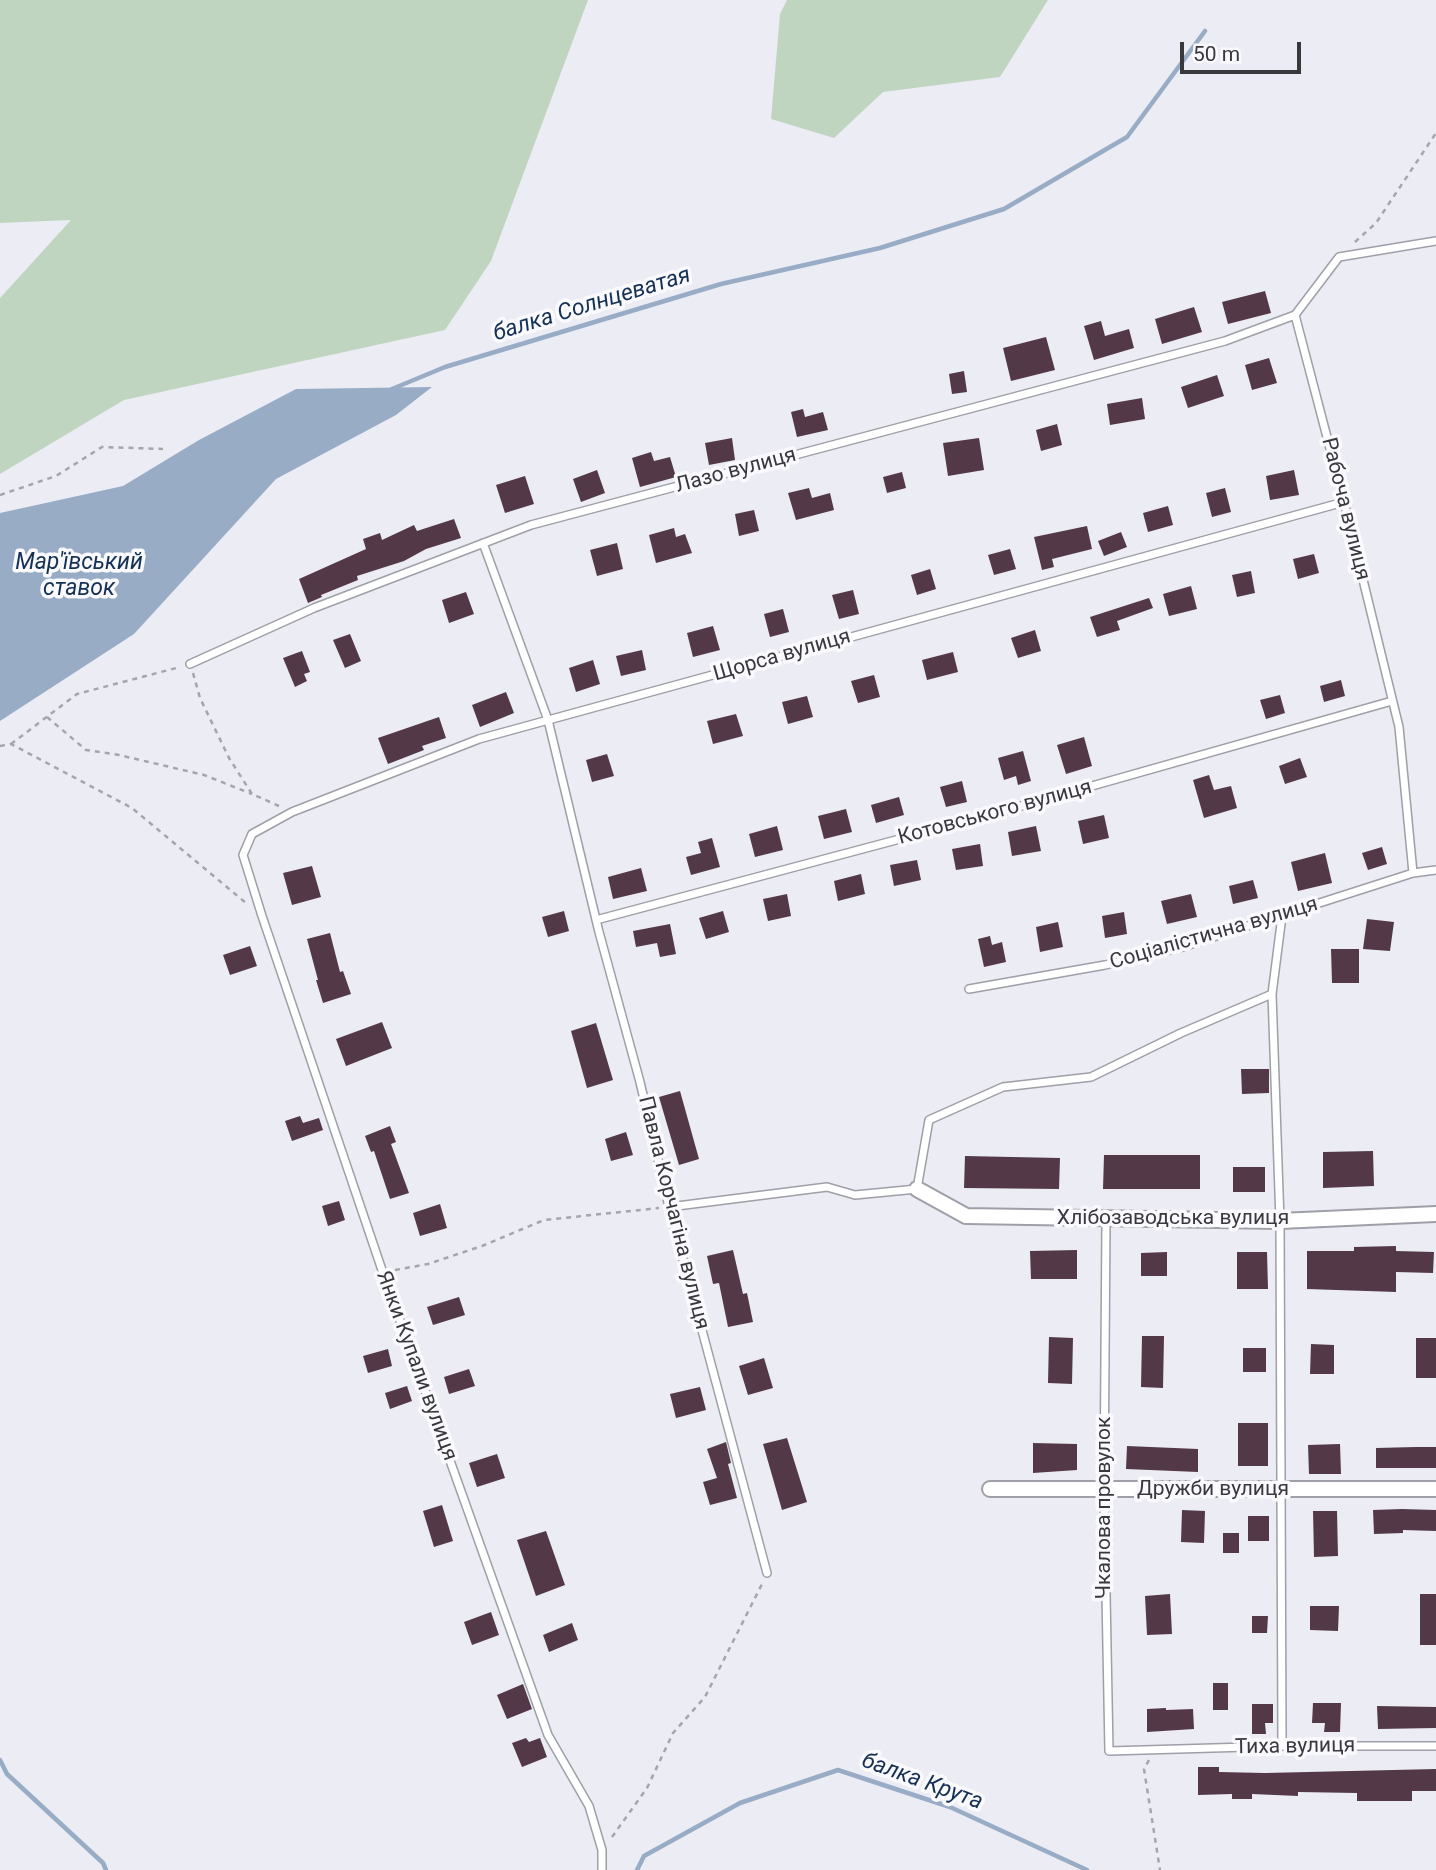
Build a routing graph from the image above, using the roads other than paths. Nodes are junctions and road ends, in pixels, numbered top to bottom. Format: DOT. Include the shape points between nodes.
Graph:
graph roads {
  1 [pos="1436,242"];
  2 [pos="1294,315"];
  3 [pos="1344,502"];
  4 [pos="483,543"];
  5 [pos="190,664"];
  6 [pos="1392,701"];
  7 [pos="548,720"];
  8 [pos="243,855"];
  9 [pos="1436,870"];
  10 [pos="1413,873"];
  11 [pos="1282,916"];
  12 [pos="596,920"];
  13 [pos="969,989"];
  14 [pos="1272,994"];
  15 [pos="917,1189"];
  16 [pos="669,1207"];
  17 [pos="1436,1214"];
  18 [pos="1106,1220"];
  19 [pos="1280,1221"];
  20 [pos="990,1489"];
  21 [pos="1436,1489"];
  22 [pos="1104,1490"];
  23 [pos="1280,1490"];
  24 [pos="767,1573"];
  25 [pos="1282,1746"];
  26 [pos="1436,1746"];
  27 [pos="1155,1750"];
  28 [pos="602,1870"];
  1 -- 2 [label="lane" via="1339,257"];
  2 -- 3 [label="lane, Рабоча вулиця"];
  2 -- 4 [label="lane, Лазо вулиця" via="1225,341 531,525"];
  3 -- 6 [label="lane, Рабоча вулиця"];
  3 -- 7 [label="lane, Щорса вулиця"];
  4 -- 5 [label="lane, Лазо вулиця" via="314,608"];
  4 -- 7 [label="lane, Павла Корчагіна вулиця"];
  6 -- 10 [label="lane, Рабоча вулиця" via="1399,727"];
  6 -- 12 [label="lane, Котовського вулиця"];
  7 -- 8 [label="lane, Щорса вулиця" via="479,739 292,812 252,834"];
  7 -- 12 [label="lane, Павла Корчагіна вулиця"];
  8 -- 28 [label="lane, Янки Купали вулиця" via="383,1273 548,1735 589,1806 602,1850"];
  9 -- 10 [label="lane, Соціалістична вулиця"];
  10 -- 11 [label="lane, Соціалістична вулиця"];
  11 -- 13 [label="lane, Соціалістична вулиця" via="1166,951"];
  11 -- 14 [label="lane"];
  12 -- 16 [label="lane, Павла Корчагіна вулиця"];
  14 -- 15 [label="lane" via="1091,1077 1003,1087 929,1121"];
  14 -- 19 [label="lane"];
  15 -- 16 [label="lane" via="855,1195 827,1187"];
  15 -- 18 [label="street, Хлібозаводська вулиця" via="966,1216"];
  16 -- 24 [label="lane, Павла Корчагіна вулиця"];
  17 -- 19 [label="street, Хлібозаводська вулиця"];
  18 -- 19 [label="street, Хлібозаводська вулиця"];
  18 -- 22 [label="lane, Чкалова провулок"];
  19 -- 23 [label="lane"];
  20 -- 22 [label="street, Дружби вулиця"];
  21 -- 23 [label="street, Дружби вулиця"];
  22 -- 23 [label="street, Дружби вулиця"];
  22 -- 27 [label="lane, Чкалова провулок" via="1109,1751"];
  23 -- 25 [label="lane"];
  25 -- 26 [label="lane, Тиха вулиця"];
  25 -- 27 [label="lane, Тиха вулиця"];
}
